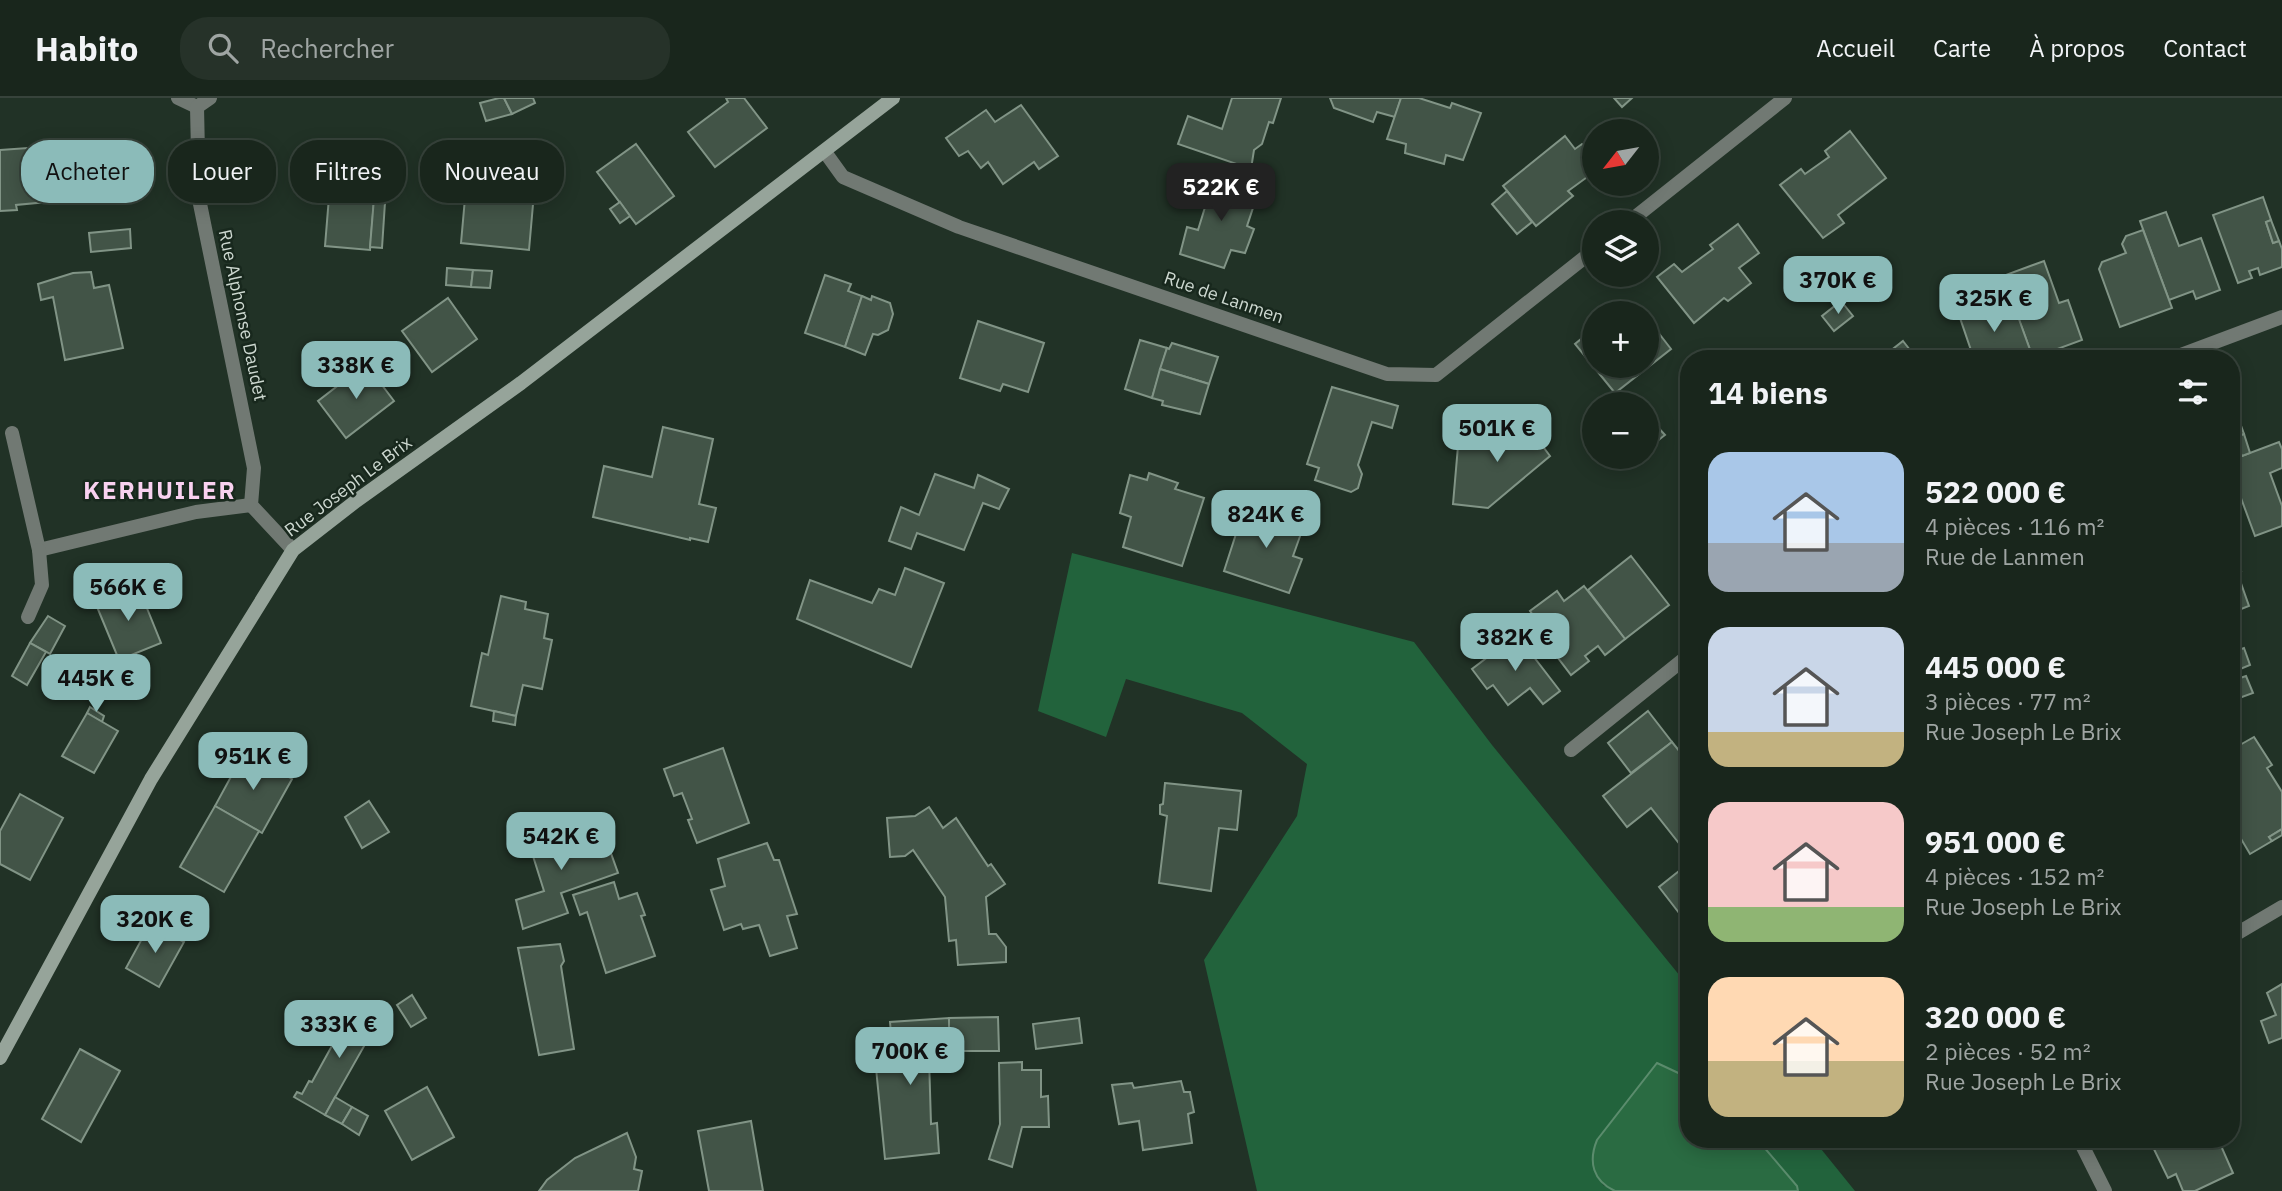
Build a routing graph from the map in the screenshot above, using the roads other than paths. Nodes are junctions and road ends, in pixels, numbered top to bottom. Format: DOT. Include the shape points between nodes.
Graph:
graph roads {
  1 [pos="178,98"];
  2 [pos="210,98"];
  3 [pos="894,98"];
  4 [pos="1785,98"];
  5 [pos="197,107"];
  6 [pos="825,152"];
  7 [pos="1644,210"];
  8 [pos="1582,259"];
  9 [pos="2282,317"];
  10 [pos="2195,350"];
  11 [pos="12,433"];
  12 [pos="251,505"];
  13 [pos="39,550"];
  14 [pos="293,550"];
  15 [pos="28,617"];
  16 [pos="1680,662"];
  17 [pos="1571,750"];
  18 [pos="2282,907"];
  19 [pos="2240,932"];
  20 [pos="0,1058"];
  21 [pos="2083,1148"];
  22 [pos="2105,1191"];
  1 -- 5 [label="street"];
  2 -- 5 [label="street"];
  3 -- 6 [label="street, Rue Joseph Le Brix"];
  4 -- 7 [label="street"];
  5 -- 12 [label="street, Rue Alphonse Daudet" via="199,199 254,468"];
  6 -- 8 [label="street, Rue de Lanmen" via="843,177 959,227 1387,373 1436,375"];
  6 -- 14 [label="street, Rue Joseph Le Brix"];
  9 -- 10 [label="street"];
  11 -- 13 [label="street"];
  12 -- 13 [label="street" via="196,512"];
  12 -- 14 [label="street"];
  13 -- 15 [label="street" via="42,585"];
  14 -- 20 [label="street, Rue Joseph Le Brix" via="151,779"];
  16 -- 17 [label="street"];
  18 -- 19 [label="street"];
  21 -- 22 [label="street"];
}
